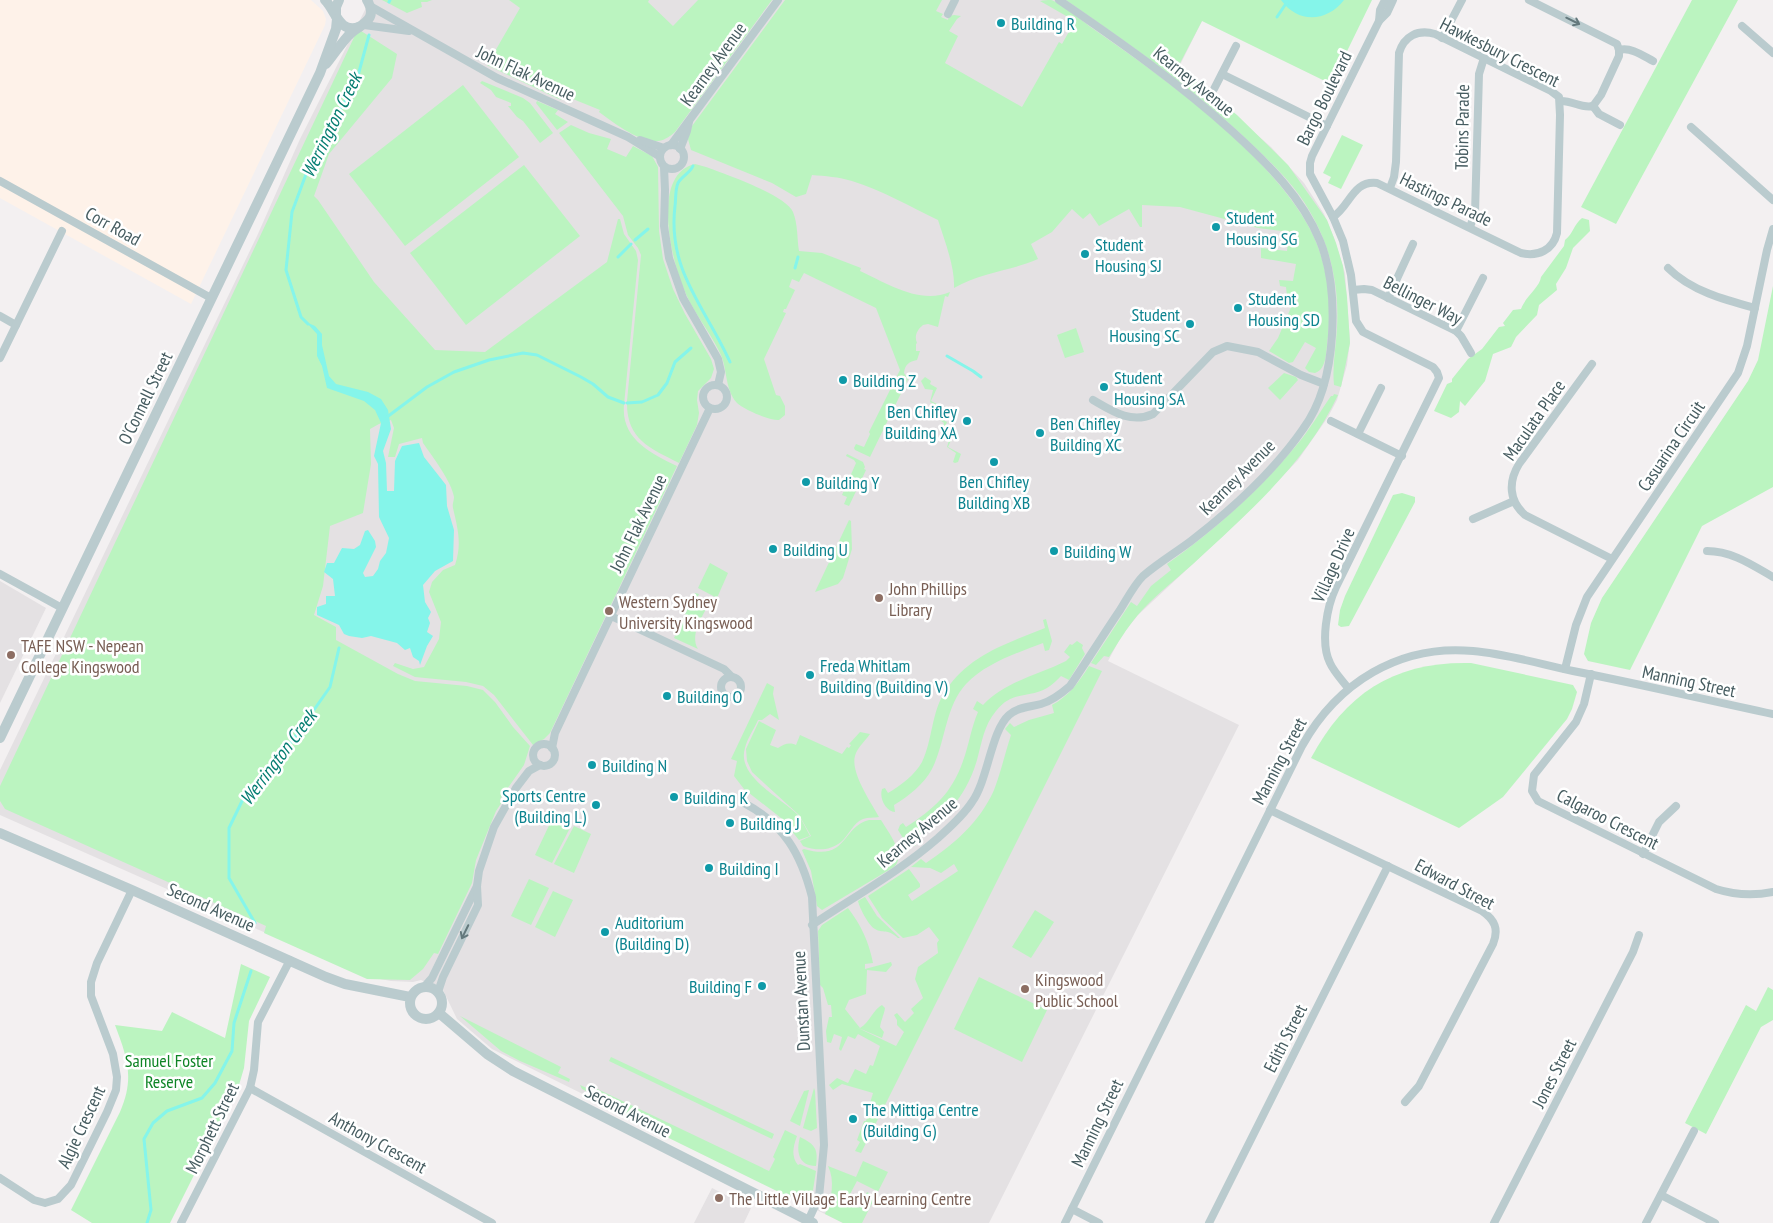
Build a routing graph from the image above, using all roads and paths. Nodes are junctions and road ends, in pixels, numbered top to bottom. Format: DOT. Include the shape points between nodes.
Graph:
graph roads {
  1 [pos="325,0"];
  2 [pos="339,0"];
  3 [pos="778,0"];
  4 [pos="955,0"];
  5 [pos="1059,0"];
  6 [pos="1385,0"];
  7 [pos="1394,0"];
  8 [pos="1462,0"];
  9 [pos="1529,0"];
  10 [pos="369,2"];
  11 [pos="948,14"];
  12 [pos="337,18"];
  13 [pos="1379,21"];
  14 [pos="362,26"];
  15 [pos="1742,26"];
  16 [pos="413,32"];
  17 [pos="1442,38"];
  18 [pos="1236,46"];
  19 [pos="1620,50"];
  20 [pos="1773,53"];
  21 [pos="1484,58"];
  22 [pos="1653,61"];
  23 [pos="320,73"];
  24 [pos="1222,74"];
  25 [pos="1214,89"];
  26 [pos="1560,101"];
  27 [pos="1594,105"];
  28 [pos="689,122"];
  29 [pos="1620,125"];
  30 [pos="1327,126"];
  31 [pos="1691,127"];
  32 [pos="628,137"];
  33 [pos="668,146"];
  34 [pos="680,149"];
  35 [pos="660,156"];
  36 [pos="664,167"];
  37 [pos="674,170"];
  38 [pos="0,181"];
  39 [pos="1390,188"];
  40 [pos="665,190"];
  41 [pos="1773,200"];
  42 [pos="1333,217"];
  43 [pos="1470,227"];
  44 [pos="1773,229"];
  45 [pos="62,231"];
  46 [pos="1553,242"];
  47 [pos="1413,244"];
  48 [pos="1668,268"];
  49 [pos="1483,278"];
  50 [pos="1353,290"];
  51 [pos="211,298"];
  52 [pos="1388,298"];
  53 [pos="1755,308"];
  54 [pos="0,316"];
  55 [pos="16,325"];
  56 [pos="1456,331"];
  57 [pos="1471,352"];
  58 [pos="0,358"];
  59 [pos="1592,364"];
  60 [pos="1324,384"];
  61 [pos="718,385"];
  62 [pos="1381,388"];
  63 [pos="1093,400"];
  64 [pos="710,408"];
  65 [pos="1331,421"];
  66 [pos="1358,434"];
  67 [pos="1402,456"];
  68 [pos="1514,501"];
  69 [pos="1473,519"];
  70 [pos="1707,551"];
  71 [pos="1612,559"];
  72 [pos="0,574"];
  73 [pos="1773,577"];
  74 [pos="62,608"];
  75 [pos="611,616"];
  76 [pos="1565,669"];
  77 [pos="1591,674"];
  78 [pos="732,677"];
  79 [pos="1348,688"];
  80 [pos="1773,714"];
  81 [pos="556,733"];
  82 [pos="0,738"];
  83 [pos="544,744"];
  84 [pos="552,748"];
  85 [pos="534,758"];
  86 [pos="540,765"];
  87 [pos="529,771"];
  88 [pos="744,803"];
  89 [pos="1676,806"];
  90 [pos="1270,810"];
  91 [pos="1,832"];
  92 [pos="1643,854"];
  93 [pos="1388,866"];
  94 [pos="477,886"];
  95 [pos="132,890"];
  96 [pos="1773,892"];
  97 [pos="812,925"];
  98 [pos="1639,935"];
  99 [pos="290,960"];
  100 [pos="425,986"];
  101 [pos="438,992"];
  102 [pos="410,997"];
  103 [pos="439,1013"];
  104 [pos="250,1088"];
  105 [pos="1405,1102"];
  106 [pos="1694,1131"];
  107 [pos="0,1178"];
  108 [pos="1660,1195"];
  109 [pos="1072,1209"];
  110 [pos="810,1222"];
  111 [pos="181,1223"];
  112 [pos="492,1223"];
  113 [pos="1064,1223"];
  114 [pos="1099,1223"];
  115 [pos="1210,1223"];
  116 [pos="1494,1223"];
  117 [pos="1646,1223"];
  118 [pos="1715,1223"];
  1 -- 12 [label="street"];
  2 -- 12 [label="street, O'Connell Street"];
  3 -- 28 [label="street, Kearney Avenue"];
  4 -- 11 [label="street"];
  5 -- 60 [label="street, Kearney Avenue" via="1207,108 1267,164 1303,208 1320,242 1330,275 1333,324"];
  6 -- 13 [label="street, Bargo Boulevard"];
  7 -- 13 [label="street, Bargo Boulevard"];
  8 -- 17 [label="street"];
  9 -- 19 [label="street, one-way" via="1615,42"];
  10 -- 14 [label="street" via="370,16"];
  10 -- 16 [label="street, John Flak Avenue"];
  12 -- 14 [label="street" via="345,27"];
  12 -- 23 [label="street, O'Connell Street"];
  13 -- 30 [label="street, Bargo Boulevard"];
  14 -- 16 [label="street, John Flak Avenue"];
  14 -- 23 [label="street, O'Connell Street" via="349,34"];
  15 -- 20 [label="street"];
  16 -- 32 [label="street, John Flak Avenue" via="496,78"];
  17 -- 21 [label="street, Hawkesbury Crescent"];
  17 -- 39 [label="street, Hawkesbury Crescent" via="1428,32 1417,33 1406,39 1400,50 1396,162"];
  18 -- 24 [label="street"];
  19 -- 22 [label="street" via="1627,48"];
  19 -- 27 [label="street"];
  21 -- 26 [label="street, Hawkesbury Crescent" via="1552,91"];
  21 -- 43 [label="street, Tobins Parade" via="1478,74 1475,213"];
  23 -- 51 [label="street, O'Connell Street"];
  24 -- 25 [label="street"];
  24 -- 30 [label="street"];
  26 -- 27 [label="street" via="1586,107"];
  26 -- 46 [label="street, Hawkesbury Crescent" via="1557,229"];
  27 -- 29 [label="street" via="1599,114"];
  28 -- 33 [label="street, Kearney Avenue"];
  28 -- 34 [label="street, Kearney Avenue"];
  30 -- 42 [label="street, Bargo Boulevard" via="1309,167 1311,178"];
  31 -- 41 [label="street"];
  32 -- 33 [label="street, John Flak Avenue"];
  32 -- 35 [label="street, John Flak Avenue"];
  33 -- 34 [label="street"];
  33 -- 35 [label="street"];
  34 -- 37 [label="street" via="683,160"];
  35 -- 36 [label="street"];
  36 -- 37 [label="street"];
  36 -- 40 [label="street"];
  37 -- 40 [label="street"];
  38 -- 51 [label="street, Corr Road"];
  39 -- 42 [label="street, Hastings Parade" via="1374,182 1362,185 1342,211"];
  39 -- 43 [label="street, Hastings Parade"];
  40 -- 61 [label="street" via="664,226 669,258 682,298 718,358"];
  42 -- 50 [label="street, Bargo Boulevard" via="1348,257"];
  43 -- 46 [label="street, Hastings Parade" via="1527,254 1540,253"];
  44 -- 53 [label="street, Casuarina Circuit"];
  45 -- 55 [label="street"];
  47 -- 52 [label="street"];
  48 -- 53 [label="street" via="1693,287"];
  49 -- 56 [label="street"];
  50 -- 52 [label="street, Bellinger Way" via="1369,289"];
  50 -- 67 [label="street, Bargo Boulevard" via="1356,321 1361,331 1433,367 1438,374 1438,382"];
  51 -- 74 [label="street, O'Connell Street"];
  52 -- 56 [label="street, Bellinger Way"];
  53 -- 71 [label="street, Casuarina Circuit" via="1748,346 1738,373"];
  54 -- 55 [label="street"];
  55 -- 58 [label="street"];
  56 -- 57 [label="street, Bellinger Way"];
  59 -- 68 [label="street, Maculata Place" via="1517,468 1511,489"];
  60 -- 63 [label="street" via="1258,352 1227,346 1213,352 1153,414 1146,417 1141,419 1119,414"];
  60 -- 97 [label="street, Kearney Avenue" via="1314,412 1284,453 1229,509 1141,578 1070,686 1042,704 1018,709 1009,715 998,733 980,790 968,809 908,863"];
  61 -- 64 [label="street" via="709,386 704,394 705,403"];
  61 -- 64 [label="street" via="727,393 726,402 721,408"];
  62 -- 66 [label="street"];
  64 -- 75 [label="street, John Flak Avenue"];
  65 -- 66 [label="street"];
  66 -- 67 [label="street"];
  67 -- 79 [label="street, Village Drive" via="1330,603 1326,625 1328,657"];
  68 -- 69 [label="street"];
  68 -- 71 [label="street" via="1532,519"];
  70 -- 73 [label="street" via="1732,555"];
  71 -- 76 [label="street, Casuarina Circuit" via="1582,607"];
  72 -- 74 [label="street"];
  74 -- 82 [label="street, O'Connell Street"];
  75 -- 78 [label="street" via="724,669"];
  75 -- 81 [label="street, John Flak Avenue"];
  76 -- 77 [label="street, Manning Street"];
  76 -- 79 [label="street, Manning Street" via="1476,651 1440,651 1394,662"];
  77 -- 80 [label="street, Manning Street"];
  77 -- 92 [label="street, Calgaroo Crescent" via="1576,722 1534,775 1532,791 1541,803"];
  79 -- 90 [label="street, Manning Street" via="1308,734"];
  81 -- 83 [label="street, John Flak Avenue"];
  81 -- 84 [label="street, John Flak Avenue"];
  83 -- 84 [label="street"];
  83 -- 85 [label="street" via="535,750"];
  84 -- 86 [label="street" via="555,754 552,762"];
  85 -- 86 [label="street"];
  85 -- 87 [label="street"];
  86 -- 87 [label="street"];
  87 -- 94 [label="street" via="500,816 481,860"];
  88 -- 97 [label="street, Dunstan Avenue" via="777,826 796,851 812,898"];
  89 -- 92 [label="street" via="1659,822"];
  90 -- 93 [label="street, Edward Street"];
  90 -- 109 [label="street, Manning Street"];
  91 -- 95 [label="street, Second Avenue"];
  92 -- 96 [label="street, Calgaroo Crescent" via="1721,891 1740,895"];
  93 -- 105 [label="street, Edward Street" via="1482,911 1494,922 1496,931 1493,944 1424,1077"];
  93 -- 115 [label="street, Edith Street"];
  94 -- 100 [label="street"];
  94 -- 101 [label="street, one-way" via="478,905"];
  95 -- 99 [label="street, Second Avenue"];
  95 -- 107 [label="street, Algie Crescent" via="91,982 93,1003 115,1062 117,1084 114,1097 71,1184 58,1199 34,1200"];
  97 -- 110 [label="street, Dunstan Avenue" via="824,1145 819,1197"];
  98 -- 116 [label="street, Jones Street"];
  99 -- 102 [label="street, Second Avenue" via="335,981"];
  99 -- 104 [label="street, Morphett Street" via="258,1022"];
  100 -- 101 [label="street"];
  100 -- 102 [label="street"];
  101 -- 103 [label="street" via="442,1005"];
  102 -- 103 [label="street" via="410,1007 415,1016 425,1020"];
  103 -- 110 [label="street, Second Avenue" via="487,1054 513,1071"];
  104 -- 111 [label="street, Morphett Street"];
  104 -- 112 [label="street, Anthony Crescent"];
  106 -- 108 [label="street"];
  108 -- 117 [label="street"];
  108 -- 118 [label="street"];
  109 -- 113 [label="street, Manning Street"];
  109 -- 114 [label="street"];
}
